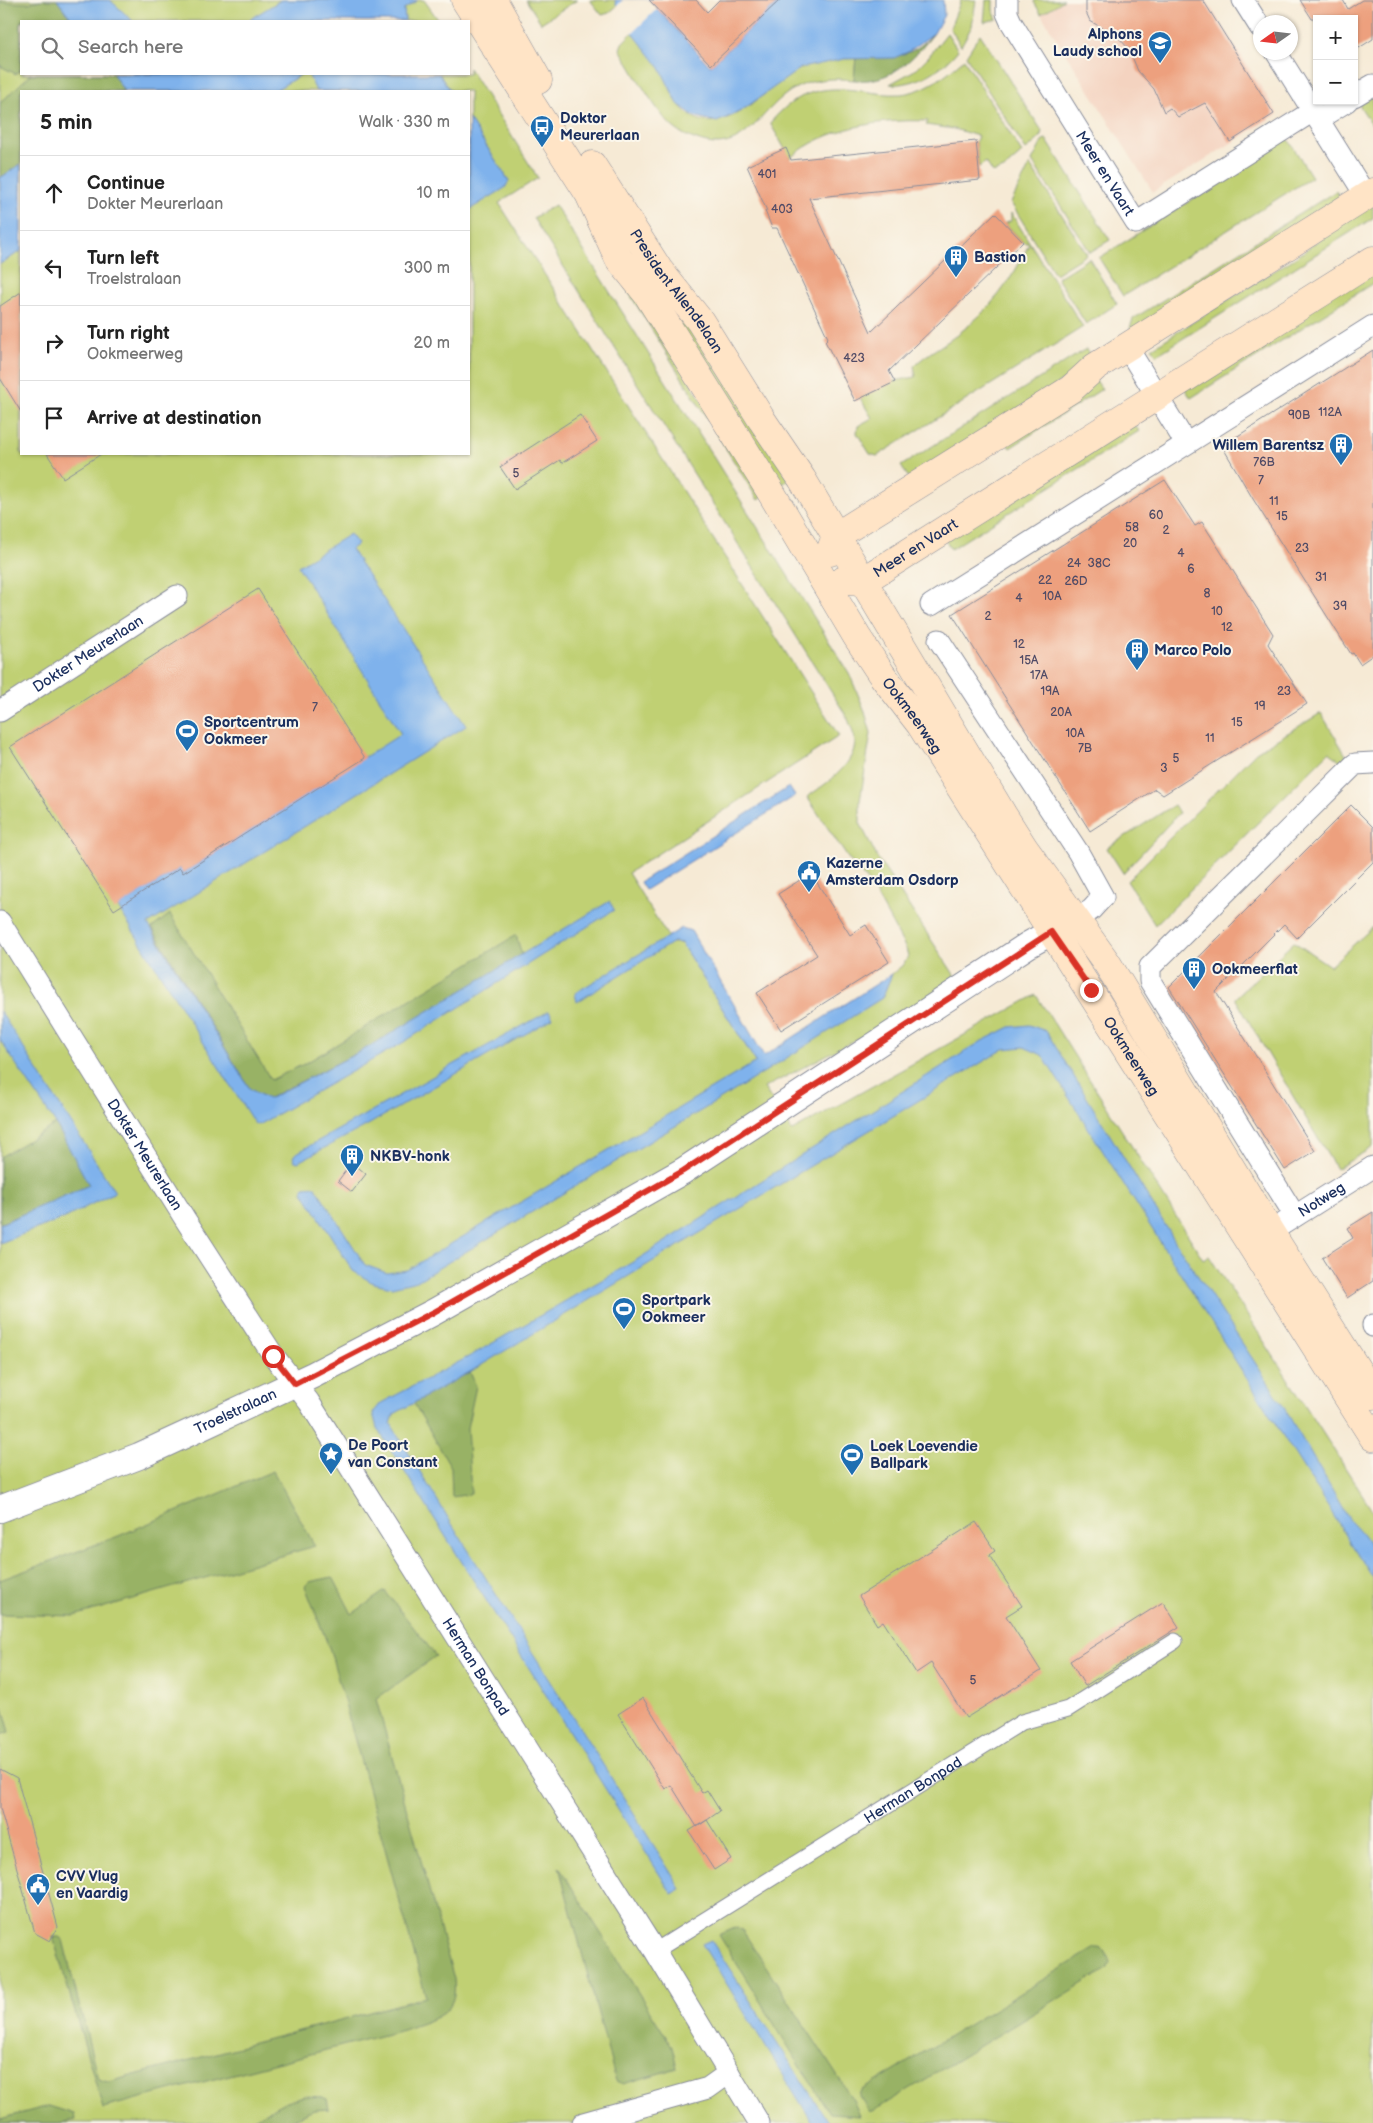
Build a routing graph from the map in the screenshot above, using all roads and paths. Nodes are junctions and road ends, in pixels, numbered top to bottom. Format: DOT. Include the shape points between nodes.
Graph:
graph roads {
  1 [pos="466,0"];
  2 [pos="493,0"];
  3 [pos="1007,0"];
  4 [pos="1243,0"];
  5 [pos="1253,16"];
  6 [pos="1281,60"];
  7 [pos="1373,85"];
  8 [pos="1358,94"];
  9 [pos="1338,105"];
  10 [pos="1316,115"];
  11 [pos="1370,194"];
  12 [pos="1373,260"];
  13 [pos="1373,326"];
  14 [pos="1127,347"];
  15 [pos="1157,396"];
  16 [pos="1185,442"];
  17 [pos="836,536"];
  18 [pos="821,577"];
  19 [pos="863,581"];
  20 [pos="177,596"];
  21 [pos="931,605"];
  22 [pos="939,640"];
  23 [pos="0,711"];
  24 [pos="1364,763"];
  25 [pos="1076,919"];
  26 [pos="0,922"];
  27 [pos="1051,932"];
  28 [pos="1373,1167"];
  29 [pos="1295,1216"];
  30 [pos="1270,1232"];
  31 [pos="295,1384"];
  32 [pos="1373,1395"];
  33 [pos="1373,1437"];
  34 [pos="0,1509"];
  35 [pos="1175,1641"];
  36 [pos="655,1951"];
  37 [pos="729,2073"];
  38 [pos="583,2123"];
  39 [pos="760,2123"];
  1 -- 18 [label="main road, President Allendelaan" via="590,194 619,259 648,295"];
  2 -- 17 [label="main road, President Allendelaan" via="522,54 648,254 700,321"];
  3 -- 10 [label="street, Meer en Vaart" via="1011,22 1136,223"];
  4 -- 5 [label="street"];
  6 -- 10 [label="street"];
  7 -- 8 [label="street"];
  9 -- 10 [label="street, Meer en Vaart"];
  10 -- 11 [label="street"];
  11 -- 14 [label="main road"];
  12 -- 15 [label="main road, Meer en Vaart"];
  13 -- 16 [label="street"];
  14 -- 15 [label="street"];
  14 -- 17 [label="main road" via="1095,367 1071,389"];
  15 -- 16 [label="street"];
  15 -- 19 [label="main road, Meer en Vaart"];
  16 -- 21 [label="street"];
  17 -- 18 [label="main road"];
  17 -- 19 [label="main road, President Allendelaan"];
  18 -- 19 [label="main road, Meer en Vaart"];
  18 -- 27 [label="main road, Ookmeerweg" via="882,676 920,724"];
  19 -- 25 [label="main road, Ookmeerweg" via="1024,848"];
  20 -- 23 [label="street, Dokter Meurerlaan"];
  22 -- 25 [label="street" via="1078,852 1103,897"];
  24 -- 29 [label="street" via="1150,967 1150,981"];
  25 -- 27 [label="street, Troelstralaan"];
  25 -- 30 [label="main road, Ookmeerweg" via="1114,974"];
  26 -- 31 [label="street, Dokter Meurerlaan" via="185,1219 273,1356"];
  27 -- 31 [label="street, Troelstralaan" via="683,1171 434,1312"];
  27 -- 33 [label="main road, Ookmeerweg"];
  28 -- 29 [label="street, Notweg"];
  29 -- 30 [label="street, Notweg"];
  30 -- 32 [label="main road, Ookmeerweg"];
  31 -- 34 [label="street, Troelstralaan" via="139,1456"];
  31 -- 36 [label="street, Herman Bonpad"];
  35 -- 36 [label="street, Herman Bonpad" via="1068,1708 1022,1722"];
  36 -- 37 [label="street, Herman Bonpad"];
  37 -- 38 [label="street" via="708,2088"];
  37 -- 39 [label="street, Herman Bonpad"];
}
